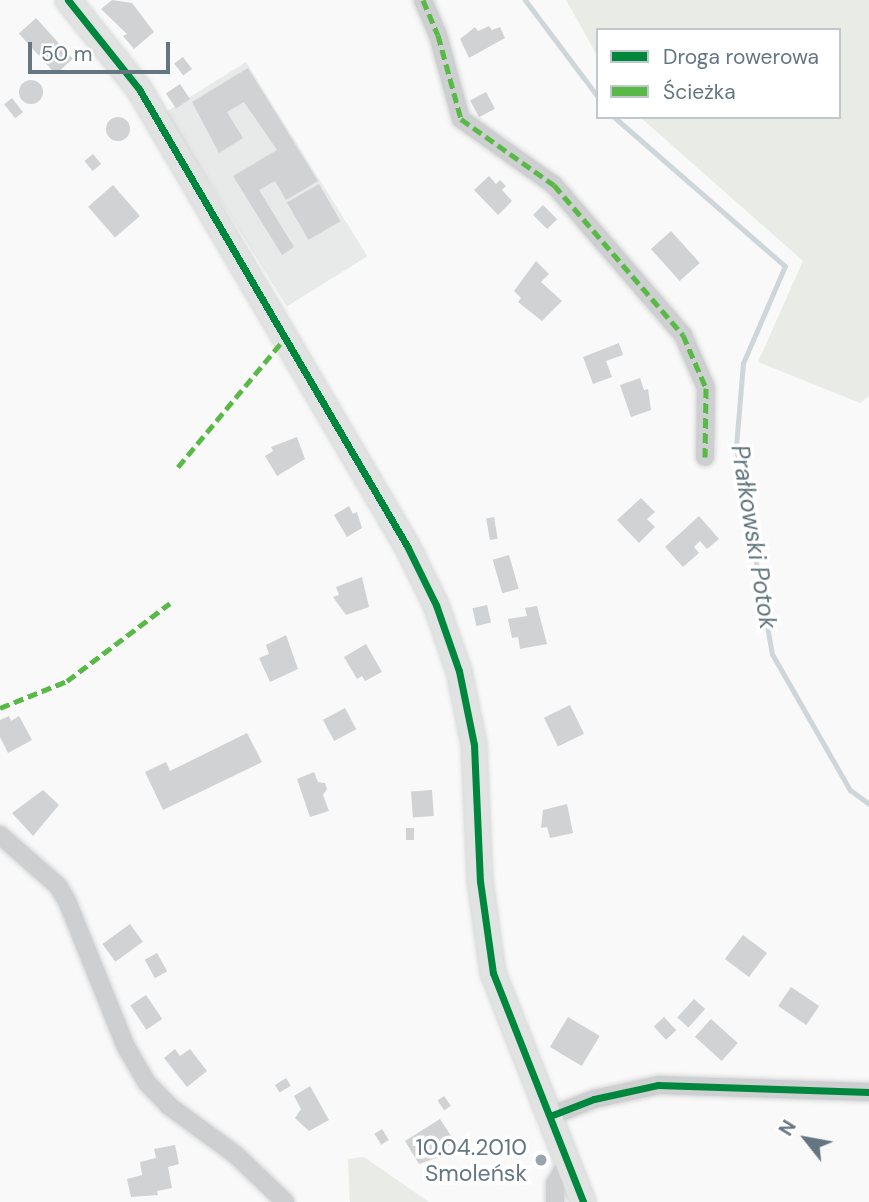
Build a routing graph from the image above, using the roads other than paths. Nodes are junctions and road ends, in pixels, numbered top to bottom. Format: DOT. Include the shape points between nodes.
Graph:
graph roads {
  1 [pos="68,0"];
  2 [pos="423,0"];
  3 [pos="705,457"];
  4 [pos="0,835"];
  5 [pos="869,1092"];
  6 [pos="550,1116"];
  7 [pos="567,1162"];
  8 [pos="285,1202"];
  9 [pos="555,1202"];
  10 [pos="583,1202"];
  1 -- 6 [label="street" via="139,89 407,546 436,605 470,721 480,881 493,973"];
  2 -- 3 [label="street" via="439,35 461,119 554,185 684,335 706,388"];
  4 -- 8 [label="street" via="58,886 67,901 126,1047 147,1083 169,1106 236,1155"];
  5 -- 6 [label="street" via="658,1085 594,1099"];
  6 -- 7 [label="street"];
  7 -- 9 [label="street" via="555,1184"];
  7 -- 10 [label="street"];
}
